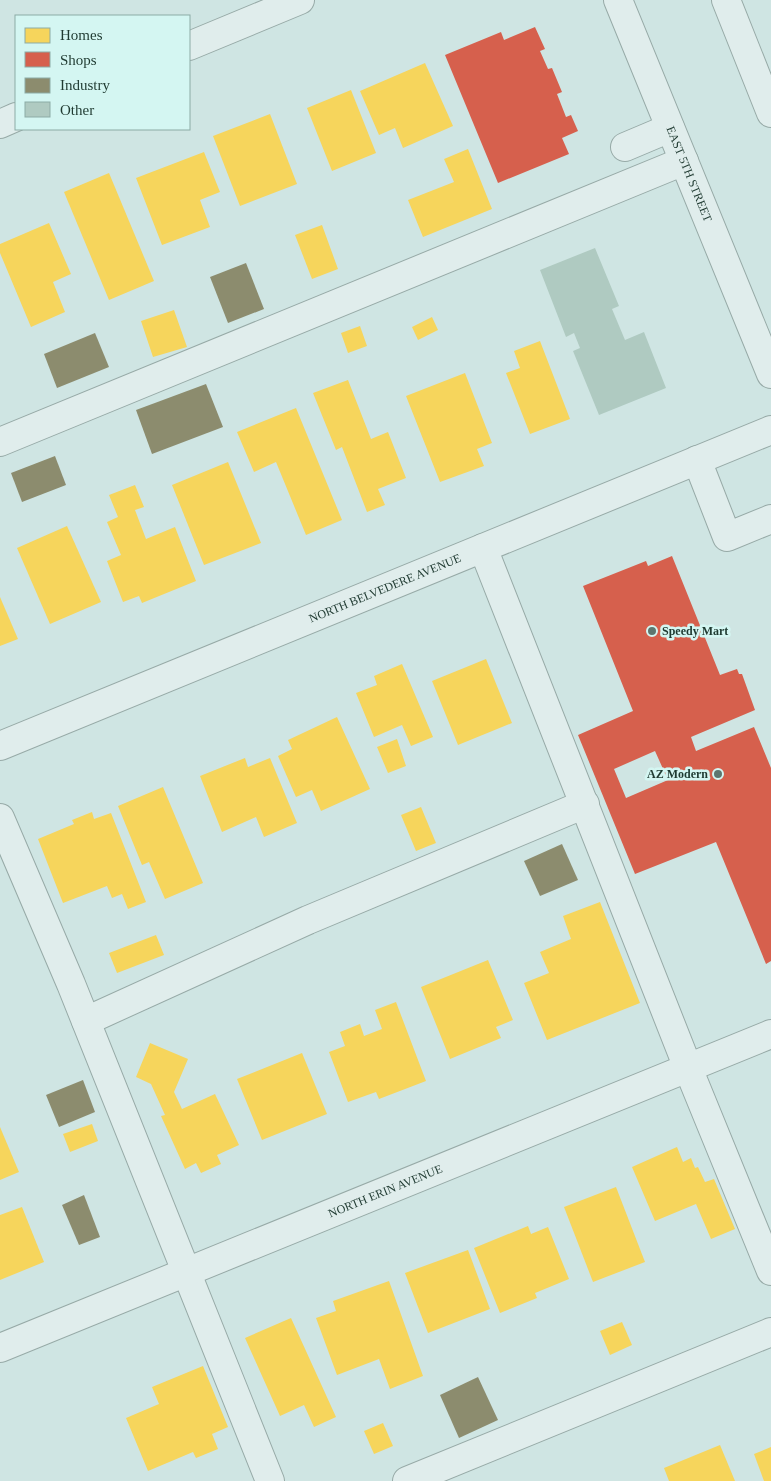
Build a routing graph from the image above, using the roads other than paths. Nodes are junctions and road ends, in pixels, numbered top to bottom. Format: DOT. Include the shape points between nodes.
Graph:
graph roads {
  1 [pos="300,0"];
  2 [pos="618,0"];
  3 [pos="726,0"];
  4 [pos="190,46"];
  5 [pos="771,113"];
  6 [pos="15,117"];
  7 [pos="0,124"];
  8 [pos="670,128"];
  9 [pos="625,147"];
  10 [pos="684,161"];
  11 [pos="765,343"];
  12 [pos="771,374"];
  13 [pos="771,430"];
  14 [pos="0,442"];
  15 [pos="697,460"];
  16 [pos="771,519"];
  17 [pos="483,548"];
  18 [pos="0,746"];
  19 [pos="585,804"];
  20 [pos="0,818"];
  21 [pos="86,1021"];
  22 [pos="771,1034"];
  23 [pos="688,1068"];
  24 [pos="771,1271"];
  25 [pos="187,1272"];
  26 [pos="771,1332"];
  27 [pos="0,1348"];
  28 [pos="270,1481"];
  29 [pos="407,1481"];
  1 -- 4 [label="street"];
  2 -- 8 [label="street, EAST 5TH STREET"];
  3 -- 5 [label="street"];
  6 -- 7 [label="street"];
  8 -- 9 [label="street"];
  8 -- 10 [label="street, EAST 5TH STREET"];
  10 -- 11 [label="street, EAST 5TH STREET"];
  10 -- 14 [label="street"];
  11 -- 12 [label="street, EAST 5TH STREET"];
  13 -- 15 [label="street, NORTH BELVEDERE AVENUE"];
  15 -- 16 [label="street" via="727,537"];
  15 -- 17 [label="street, NORTH BELVEDERE AVENUE"];
  17 -- 18 [label="street, NORTH BELVEDERE AVENUE"];
  17 -- 19 [label="street"];
  19 -- 21 [label="street" via="308,920"];
  19 -- 23 [label="street"];
  20 -- 21 [label="street"];
  21 -- 25 [label="street"];
  22 -- 23 [label="street, NORTH ERIN AVENUE"];
  23 -- 24 [label="street"];
  23 -- 25 [label="street, NORTH ERIN AVENUE"];
  25 -- 27 [label="street, NORTH ERIN AVENUE"];
  25 -- 28 [label="street"];
  26 -- 29 [label="street"];
}
